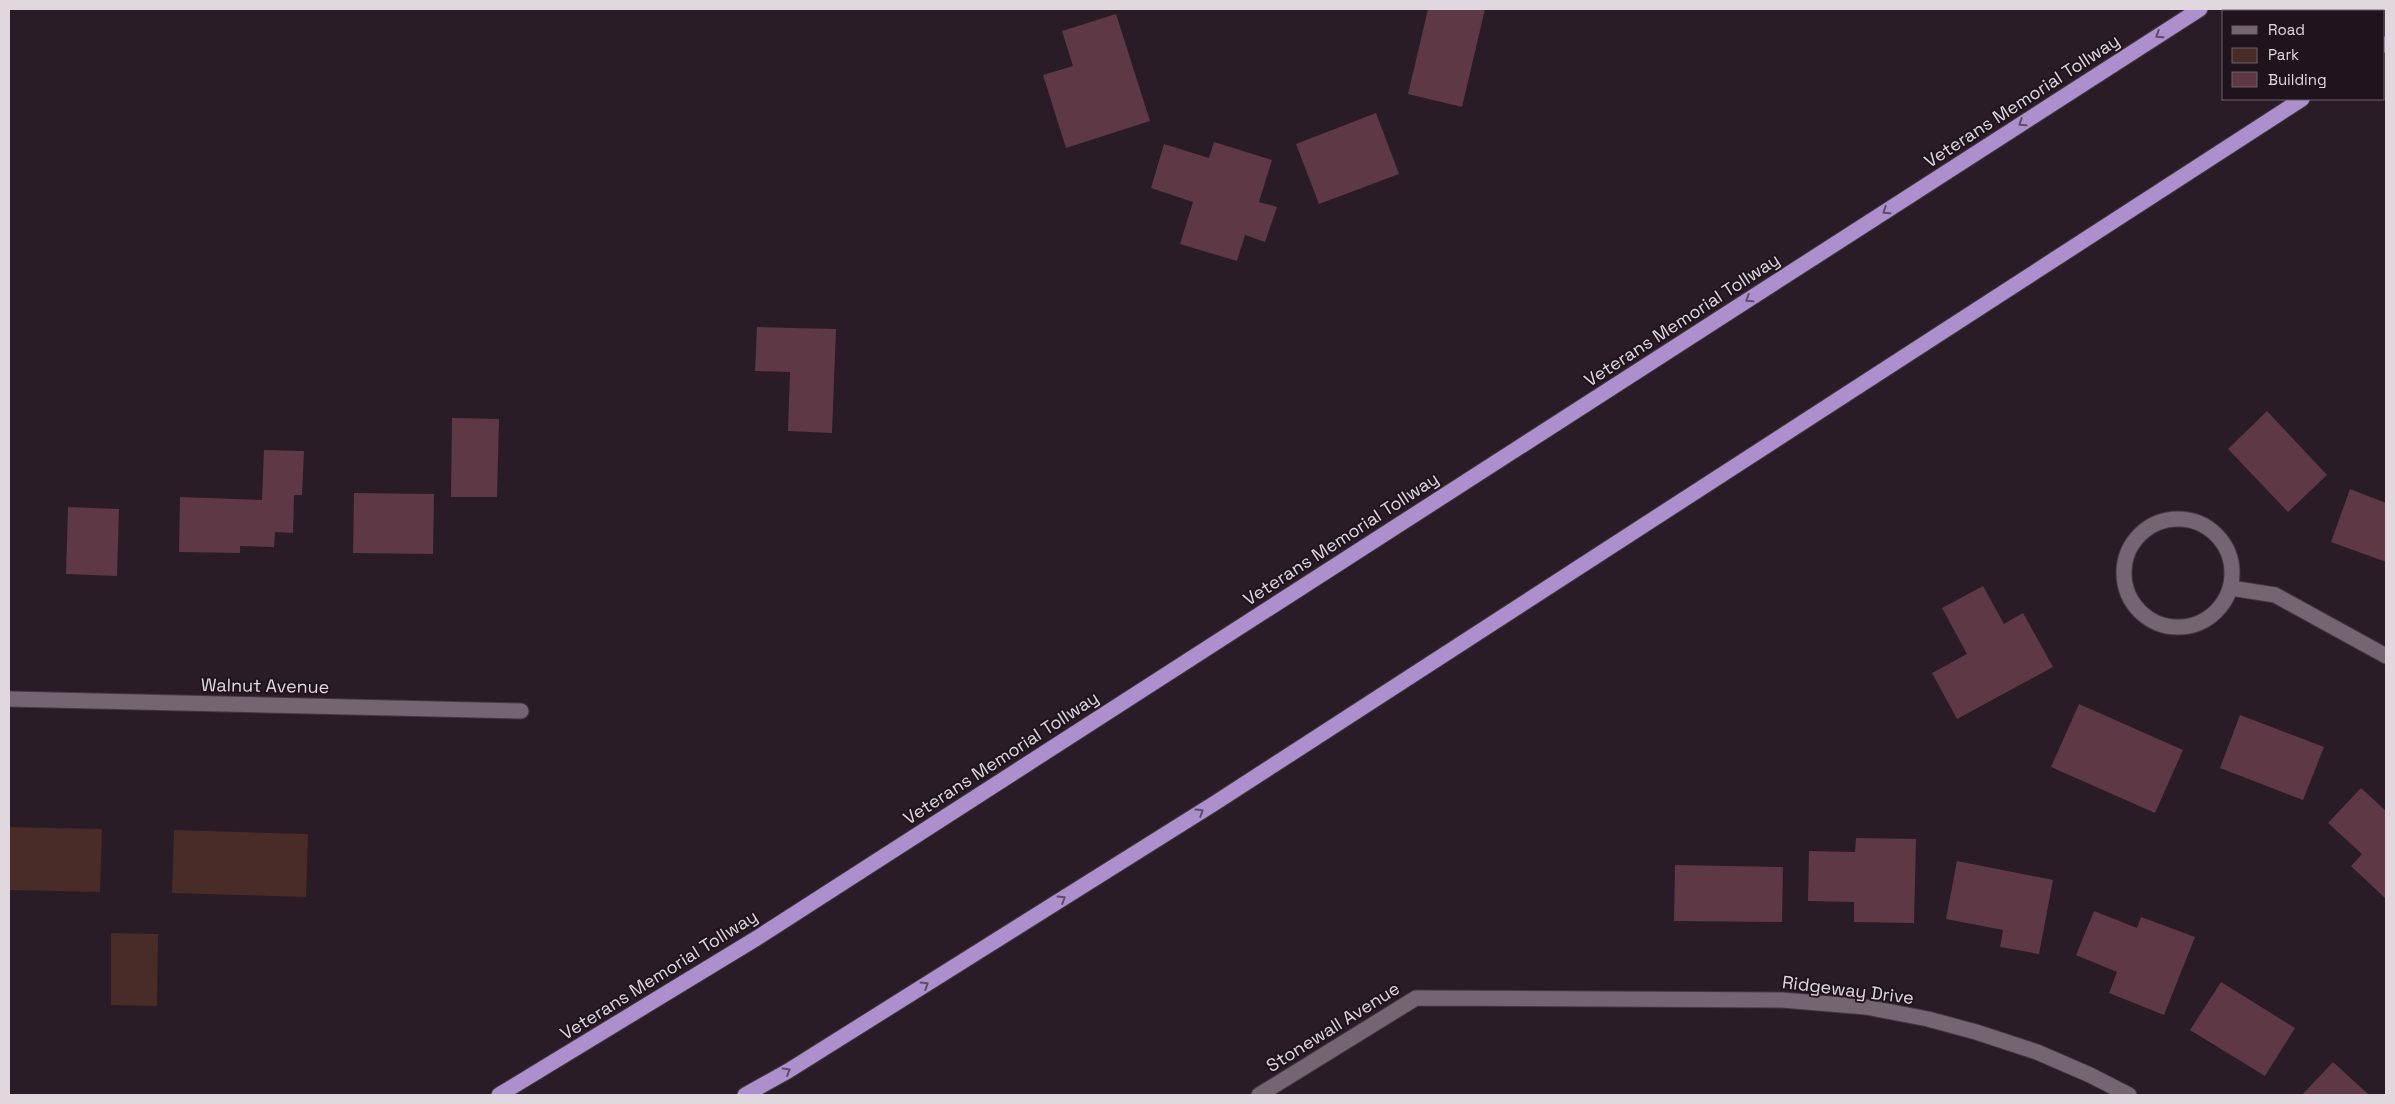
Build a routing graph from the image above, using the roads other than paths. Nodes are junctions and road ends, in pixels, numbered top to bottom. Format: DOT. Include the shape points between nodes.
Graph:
graph roads {
  1 [pos="2200,9"];
  2 [pos="2300,100"];
  3 [pos="2231,588"];
  4 [pos="2386,656"];
  5 [pos="9,699"];
  6 [pos="521,711"];
  7 [pos="1548,999"];
  8 [pos="499,1095"];
  9 [pos="745,1095"];
  10 [pos="1259,1095"];
  11 [pos="2129,1095"];
  1 -- 8 [label="highway, Veterans Memorial Tollway, one-way" via="757,938"];
  9 -- 2 [label="highway, one-way" via="1215,803"];
  3 -- 3 [label="street" via="2228,552 2218,537 2204,526 2188,520 2152,525 2129,551 2124,568 2126,586 2133,602 2145,616 2160,624 2177,627 2195,624 2211,616 2223,604"];
  3 -- 4 [label="street" via="2275,595"];
  5 -- 6 [label="street, Walnut Avenue"];
  7 -- 10 [label="street, Stonewall Avenue" via="1416,998"];
  7 -- 11 [label="street, Ridgeway Drive" via="1782,1000 1866,1007 1928,1019 2037,1052"];
}
